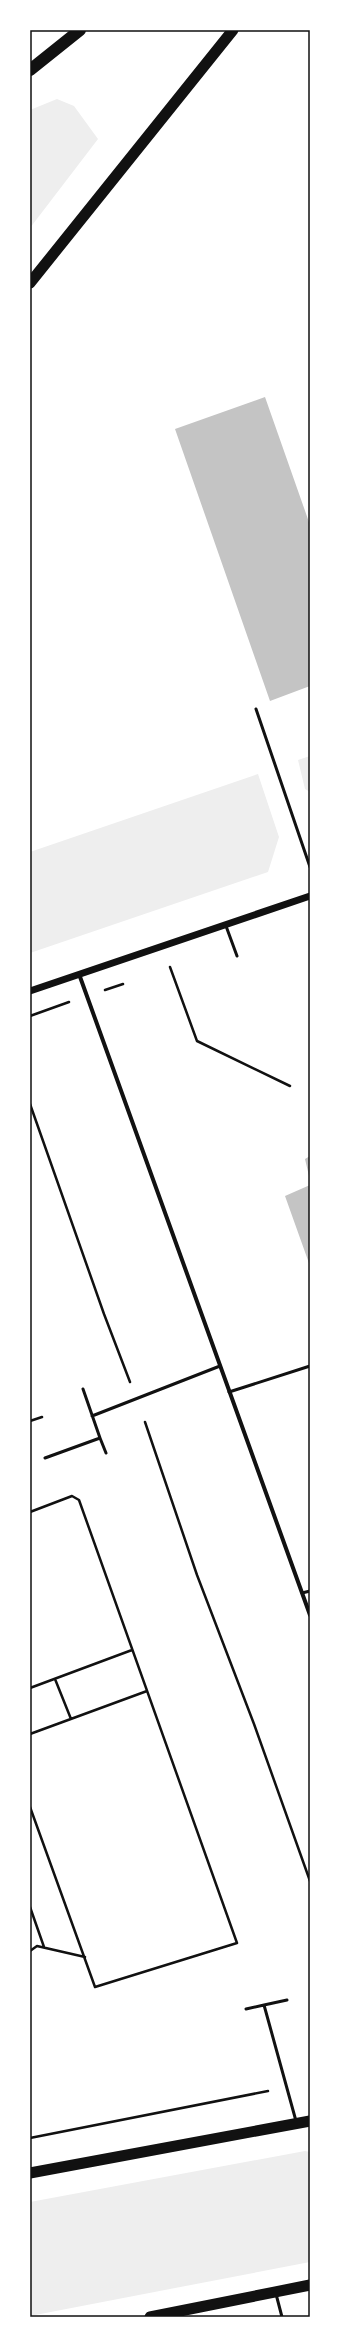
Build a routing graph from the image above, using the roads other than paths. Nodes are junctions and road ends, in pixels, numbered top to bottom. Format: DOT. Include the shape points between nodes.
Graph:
graph roads {
  1 [pos="80,30"];
  2 [pos="233,30"];
  3 [pos="30,70"];
  4 [pos="30,283"];
  5 [pos="256,709"];
  6 [pos="310,867"];
  7 [pos="310,896"];
  8 [pos="225,924"];
  9 [pos="237,956"];
  10 [pos="79,974"];
  11 [pos="30,991"];
  12 [pos="220,1366"];
  13 [pos="310,1366"];
  14 [pos="83,1389"];
  15 [pos="229,1392"];
  16 [pos="92,1416"];
  17 [pos="100,1438"];
  18 [pos="106,1453"];
  19 [pos="45,1458"];
  20 [pos="310,1591"];
  21 [pos="302,1593"];
  22 [pos="310,1615"];
  23 [pos="287,2000"];
  24 [pos="264,2005"];
  25 [pos="246,2009"];
  26 [pos="310,2120"];
  27 [pos="297,2123"];
  28 [pos="30,2173"];
  29 [pos="310,2285"];
  30 [pos="276,2292"];
  31 [pos="150,2317"];
  32 [pos="282,2317"];
  1 -- 3 [label="highway"];
  2 -- 4 [label="highway"];
  5 -- 6 [label="lane"];
  7 -- 8 [label="street"];
  8 -- 9 [label="lane"];
  8 -- 10 [label="street"];
  10 -- 11 [label="street"];
  10 -- 12 [label="street"];
  12 -- 15 [label="street"];
  12 -- 16 [label="lane"];
  13 -- 15 [label="lane"];
  14 -- 16 [label="lane"];
  15 -- 21 [label="street"];
  16 -- 17 [label="lane"];
  17 -- 18 [label="lane"];
  17 -- 19 [label="lane"];
  20 -- 21 [label="lane"];
  21 -- 22 [label="street"];
  23 -- 24 [label="lane"];
  24 -- 25 [label="lane"];
  24 -- 27 [label="lane"];
  26 -- 27 [label="highway"];
  27 -- 28 [label="highway"];
  29 -- 30 [label="highway"];
  30 -- 31 [label="highway"];
  30 -- 32 [label="lane"];
}
